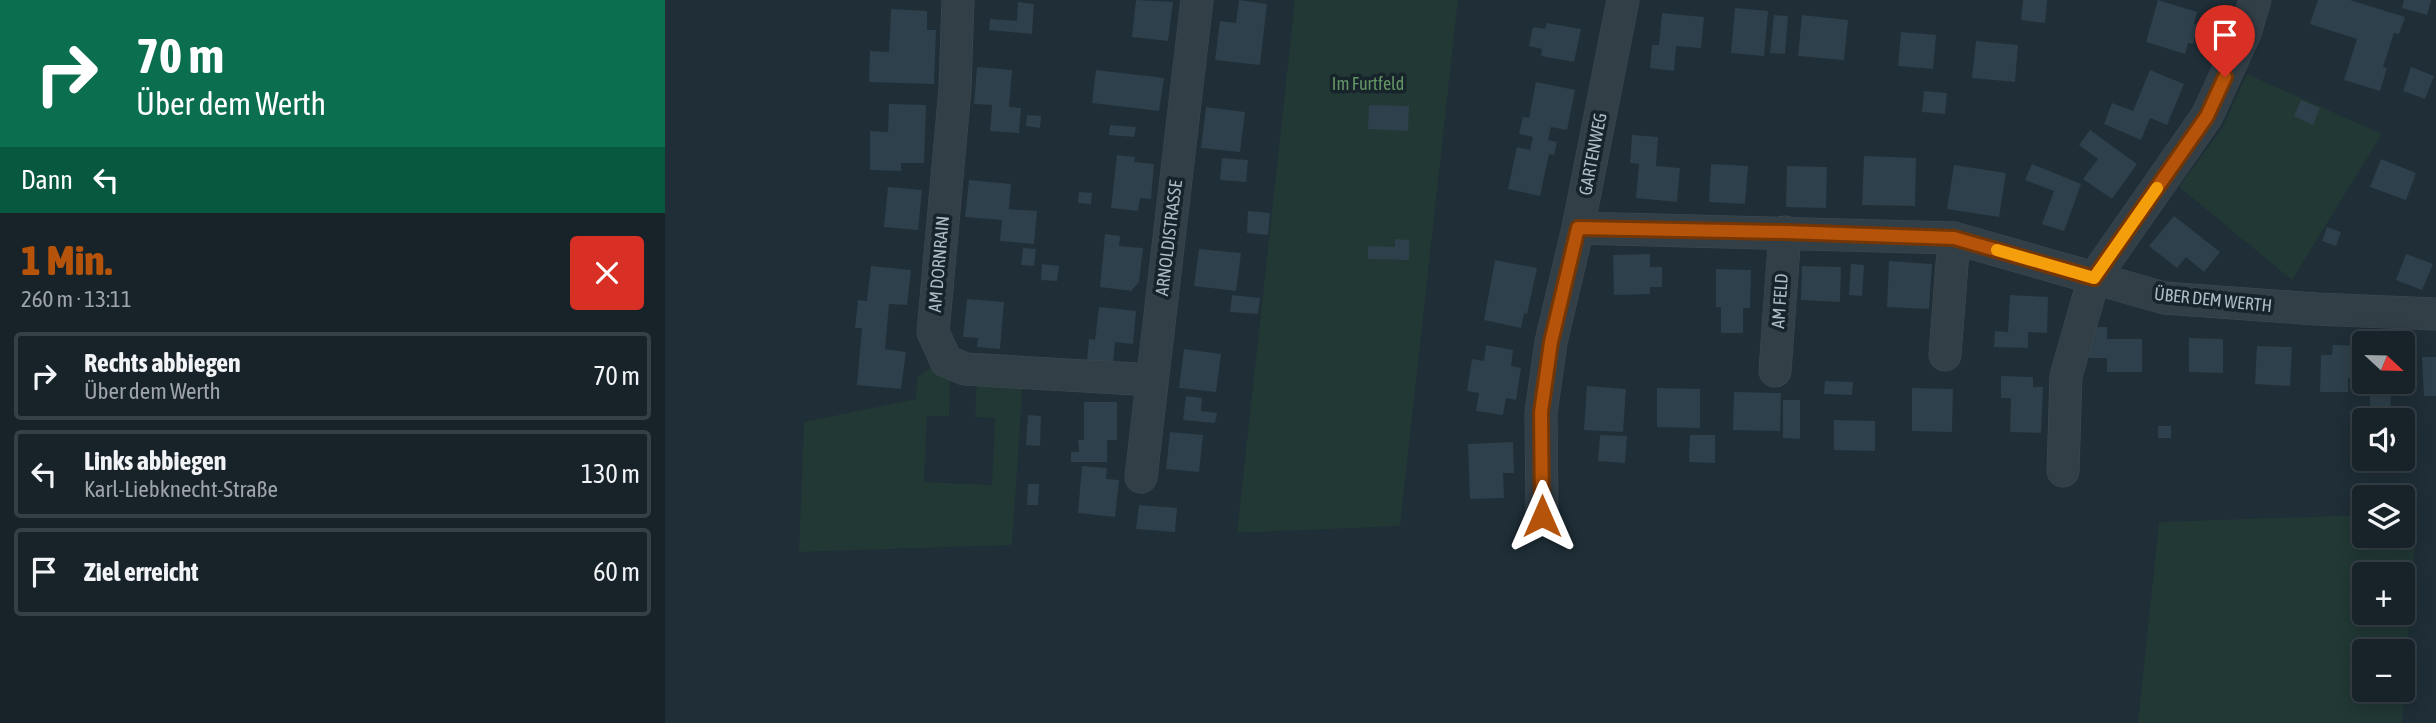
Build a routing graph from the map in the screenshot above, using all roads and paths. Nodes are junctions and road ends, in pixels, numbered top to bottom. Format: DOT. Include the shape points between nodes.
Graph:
graph roads {
  1 [pos="958,0"];
  2 [pos="1197,0"];
  3 [pos="1623,0"];
  4 [pos="2255,0"];
  5 [pos="1578,228"];
  6 [pos="1785,232"];
  7 [pos="1954,238"];
  8 [pos="2094,278"];
  9 [pos="2436,314"];
  10 [pos="1945,355"];
  11 [pos="1775,370"];
  12 [pos="1152,380"];
  13 [pos="2063,471"];
  14 [pos="1141,477"];
  15 [pos="1542,516"];
  1 -- 12 [label="street, AM DORNRAIN" via="933,332 946,361 965,369"];
  2 -- 12 [label="street, ARNOLDISTRASSE"];
  3 -- 5 [label="street, GARTENWEG"];
  4 -- 8 [label="street" via="2207,116"];
  5 -- 6 [label="street, ÜBER DEM WERTH"];
  5 -- 15 [label="street, GARTENWEG" via="1551,342 1541,412"];
  6 -- 7 [label="street, ÜBER DEM WERTH"];
  6 -- 11 [label="street, AM FELD"];
  7 -- 8 [label="street, ÜBER DEM WERTH"];
  7 -- 10 [label="street"];
  8 -- 9 [label="street, ÜBER DEM WERTH" via="2164,298"];
  8 -- 13 [label="street" via="2066,376"];
  12 -- 14 [label="street, ARNOLDISTRASSE"];
}
